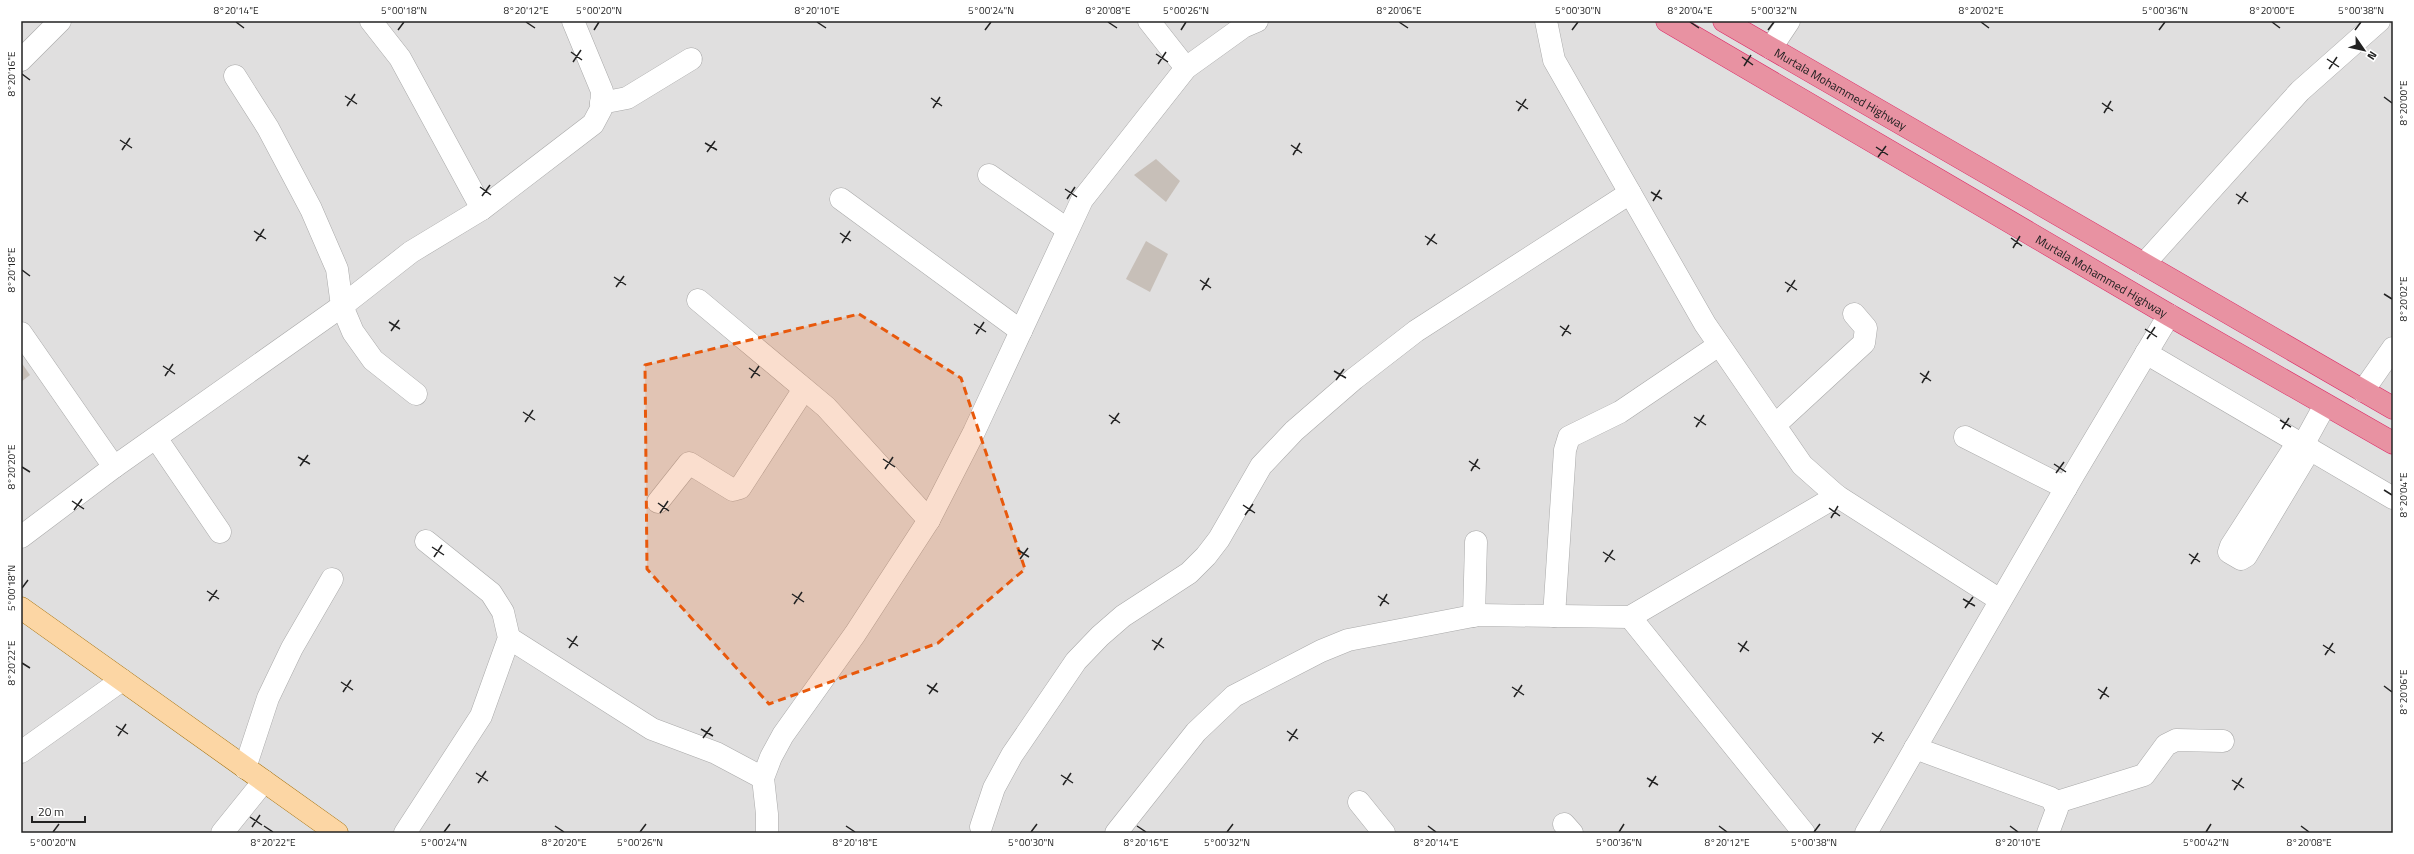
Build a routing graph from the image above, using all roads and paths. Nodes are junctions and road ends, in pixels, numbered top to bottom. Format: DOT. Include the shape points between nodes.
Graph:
graph roads {
  1 [pos="60,21"];
  2 [pos="371,21"];
  3 [pos="573,21"];
  4 [pos="1149,21"];
  5 [pos="1257,21"];
  6 [pos="1546,21"];
  7 [pos="1668,21"];
  8 [pos="1724,21"];
  9 [pos="1789,21"];
  10 [pos="2379,21"];
  11 [pos="25,48"];
  12 [pos="1771,48"];
  13 [pos="691,59"];
  14 [pos="1186,68"];
  15 [pos="235,76"];
  16 [pos="602,103"];
  17 [pos="989,175"];
  18 [pos="1630,193"];
  19 [pos="841,200"];
  20 [pos="482,209"];
  21 [pos="1067,229"];
  22 [pos="2144,264"];
  23 [pos="698,300"];
  24 [pos="342,306"];
  25 [pos="1854,314"];
  26 [pos="2169,315"];
  27 [pos="1021,331"];
  28 [pos="21,333"];
  29 [pos="1719,345"];
  30 [pos="2393,348"];
  31 [pos="2146,353"];
  32 [pos="804,389"];
  33 [pos="2363,391"];
  34 [pos="416,394"];
  35 [pos="2326,405"];
  36 [pos="2393,408"];
  37 [pos="1774,425"];
  38 [pos="1965,437"];
  39 [pos="156,438"];
  40 [pos="2393,443"];
  41 [pos="2303,445"];
  42 [pos="114,467"];
  43 [pos="2287,473"];
  44 [pos="2066,488"];
  45 [pos="1837,496"];
  46 [pos="2393,498"];
  47 [pos="658,502"];
  48 [pos="929,520"];
  49 [pos="220,532"];
  50 [pos="21,537"];
  51 [pos="426,541"];
  52 [pos="1476,542"];
  53 [pos="332,579"];
  54 [pos="2000,600"];
  55 [pos="21,608"];
  56 [pos="1474,616"];
  57 [pos="1554,616"];
  58 [pos="1630,617"];
  59 [pos="509,638"];
  60 [pos="122,680"];
  61 [pos="2223,741"];
  62 [pos="1915,748"];
  63 [pos="21,752"];
  64 [pos="245,768"];
  65 [pos="763,778"];
  66 [pos="264,781"];
  67 [pos="1359,802"];
  68 [pos="2054,803"];
  69 [pos="981,826"];
  70 [pos="222,833"];
  71 [pos="337,833"];
  72 [pos="405,833"];
  73 [pos="767,833"];
  74 [pos="1116,833"];
  75 [pos="1384,833"];
  76 [pos="1804,833"];
  77 [pos="1866,833"];
  78 [pos="2048,833"];
  1 -- 11 [label="street"];
  2 -- 20 [label="street" via="400,58"];
  3 -- 16 [label="street" via="602,91"];
  4 -- 14 [label="street"];
  5 -- 14 [label="street" via="1243,27"];
  6 -- 18 [label="street" via="1554,60"];
  7 -- 26 [label="highway, Murtala Mohammed Highway"];
  8 -- 12 [label="highway, Murtala Mohammed Highway"];
  9 -- 12 [label="street"];
  10 -- 22 [label="street" via="2300,91"];
  12 -- 22 [label="highway, Murtala Mohammed Highway"];
  13 -- 16 [label="street" via="627,98"];
  14 -- 21 [label="street" via="1104,170 1082,200"];
  15 -- 24 [label="street" via="268,128 311,209 337,269"];
  16 -- 20 [label="street" via="593,124"];
  17 -- 21 [label="street"];
  18 -- 29 [label="street"];
  18 -- 69 [label="street" via="1416,331 1354,379 1294,431 1261,466 1219,539 1206,556 1189,573 1123,616 1076,661 1012,755 994,788"];
  19 -- 27 [label="street"];
  20 -- 24 [label="street" via="411,252"];
  21 -- 27 [label="street"];
  22 -- 33 [label="highway, Murtala Mohammed Highway"];
  23 -- 32 [label="street"];
  24 -- 34 [label="street" via="353,332 373,360"];
  24 -- 39 [label="street"];
  25 -- 37 [label="street" via="1866,328 1864,343"];
  26 -- 31 [label="street"];
  26 -- 35 [label="highway, Murtala Mohammed Highway"];
  27 -- 48 [label="street"];
  28 -- 42 [label="street"];
  29 -- 37 [label="street"];
  29 -- 57 [label="street" via="1620,412 1569,437 1565,450"];
  30 -- 33 [label="street"];
  31 -- 41 [label="street"];
  31 -- 44 [label="street"];
  32 -- 47 [label="street" via="740,488 733,490 689,463"];
  32 -- 48 [label="street" via="826,407"];
  33 -- 36 [label="highway, Murtala Mohammed Highway"];
  35 -- 40 [label="highway, Murtala Mohammed Highway"];
  35 -- 41 [label="street"];
  37 -- 45 [label="street" via="1802,465"];
  38 -- 44 [label="street"];
  39 -- 42 [label="street"];
  39 -- 49 [label="street"];
  41 -- 43 [label="street"];
  41 -- 46 [label="street"];
  42 -- 50 [label="street"];
  44 -- 54 [label="street"];
  45 -- 54 [label="street"];
  45 -- 58 [label="street"];
  48 -- 65 [label="street" via="855,634 783,735"];
  51 -- 59 [label="street" via="491,593 503,612"];
  52 -- 56 [label="street"];
  53 -- 64 [label="street" via="292,648 268,698"];
  54 -- 62 [label="street"];
  55 -- 60 [label="main road"];
  56 -- 57 [label="street"];
  56 -- 74 [label="street" via="1348,640 1283,669 1234,696 1196,732"];
  57 -- 58 [label="street"];
  58 -- 76 [label="street"];
  59 -- 65 [label="street" via="652,729 716,753"];
  59 -- 72 [label="street" via="481,716"];
  60 -- 63 [label="street"];
  60 -- 64 [label="main road"];
  61 -- 68 [label="street" via="2176,740 2166,745 2144,774"];
  62 -- 68 [label="street" via="2051,798"];
  62 -- 77 [label="street"];
  64 -- 66 [label="main road"];
  65 -- 73 [label="street"];
  66 -- 70 [label="street"];
  66 -- 71 [label="main road"];
  67 -- 75 [label="street"];
  68 -- 78 [label="street" via="2057,809"];
}
